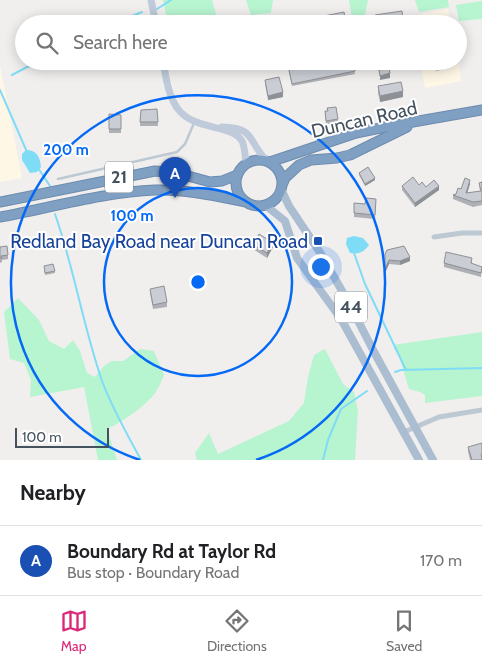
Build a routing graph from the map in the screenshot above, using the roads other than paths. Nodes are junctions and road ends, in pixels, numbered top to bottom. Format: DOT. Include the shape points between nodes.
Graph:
graph roads {
  1 [pos="152,0"];
  2 [pos="154,15"];
  3 [pos="165,70"];
  4 [pos="482,110"];
  5 [pos="436,119"];
  6 [pos="194,123"];
  7 [pos="268,161"];
  8 [pos="246,163"];
  9 [pos="237,176"];
  10 [pos="58,179"];
  11 [pos="282,187"];
  12 [pos="0,202"];
  13 [pos="246,202"];
  14 [pos="264,205"];
  15 [pos="0,217"];
  16 [pos="482,233"];
  17 [pos="434,237"];
  18 [pos="482,410"];
  19 [pos="415,427"];
  20 [pos="404,432"];
  21 [pos="419,460"];
  22 [pos="432,460"];
  1 -- 2 [label="street"];
  3 -- 6 [label="street" via="173,100 184,116"];
  4 -- 5 [label="highway, Duncan Road"];
  5 -- 7 [label="highway, Duncan Road" via="356,134"];
  5 -- 11 [label="highway, Duncan Road" via="410,126 342,158 306,161 292,170"];
  6 -- 7 [label="street" via="242,130"];
  6 -- 8 [label="street" via="238,136"];
  6 -- 10 [label="lane" via="185,144 177,152"];
  7 -- 8 [label="highway" via="259,159"];
  7 -- 11 [label="highway" via="280,172"];
  8 -- 9 [label="highway"];
  9 -- 12 [label="highway, 21" via="210,182 172,172 142,173"];
  9 -- 13 [label="highway" via="238,193"];
  11 -- 14 [label="highway" via="275,199"];
  11 -- 19 [label="main road, 44" via="289,206 350,305"];
  13 -- 14 [label="highway, 21"];
  13 -- 15 [label="highway, 21" via="210,194 155,190"];
  14 -- 20 [label="main road, 44" via="285,222 297,258 341,319"];
  16 -- 17 [label="street"];
  18 -- 19 [label="street" via="439,417"];
  19 -- 20 [label="street"];
  19 -- 22 [label="main road, 44"];
  20 -- 21 [label="main road, 44"];
}
